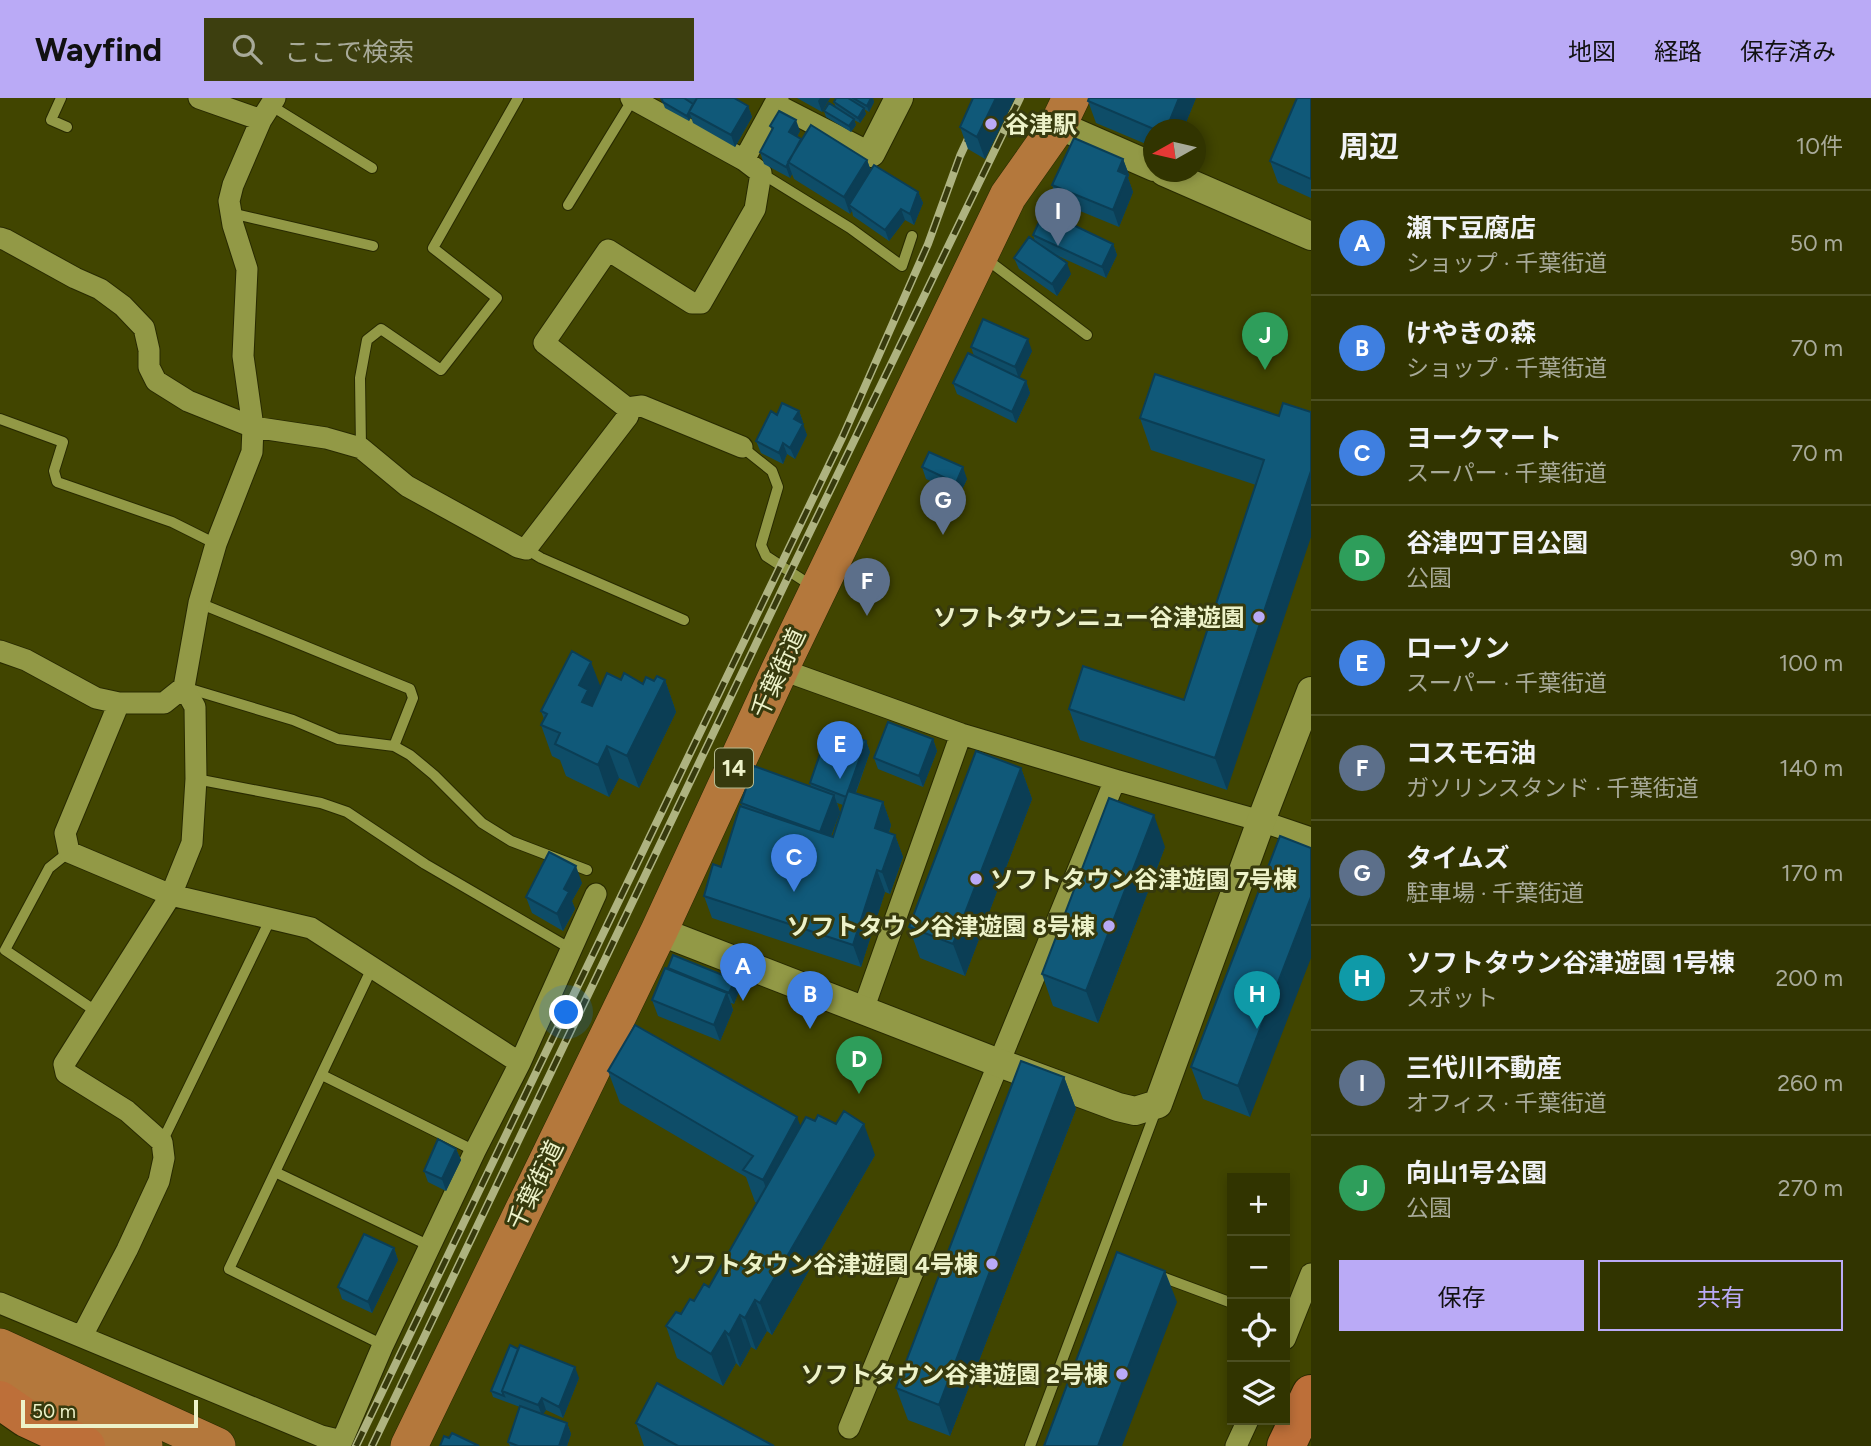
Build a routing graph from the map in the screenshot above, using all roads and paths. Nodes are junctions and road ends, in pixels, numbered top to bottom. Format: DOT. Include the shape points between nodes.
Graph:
graph roads {
  1 [pos="61,98"];
  2 [pos="199,98"];
  3 [pos="518,98"];
  4 [pos="899,98"];
  5 [pos="639,100"];
  6 [pos="776,101"];
  7 [pos="269,108"];
  8 [pos="1064,111"];
  9 [pos="67,127"];
  10 [pos="871,153"];
  11 [pos="1143,161"];
  12 [pos="372,167"];
  13 [pos="753,167"];
  14 [pos="1187,182"];
  15 [pos="568,205"];
  16 [pos="231,214"];
  17 [pos="912,236"];
  18 [pos="1311,236"];
  19 [pos="0,238"];
  20 [pos="373,246"];
  21 [pos="980,255"];
  22 [pos="1087,335"];
  23 [pos="627,408"];
  24 [pos="0,419"];
  25 [pos="253,427"];
  26 [pos="742,447"];
  27 [pos="361,448"];
  28 [pos="216,544"];
  29 [pos="526,549"];
  30 [pos="818,589"];
  31 [pos="199,603"];
  32 [pos="684,620"];
  33 [pos="0,651"];
  34 [pos="780,669"];
  35 [pos="184,687"];
  36 [pos="1311,691"];
  37 [pos="119,703"];
  38 [pos="961,734"];
  39 [pos="394,746"];
  40 [pos="196,779"];
  41 [pos="1115,780"];
  42 [pos="1261,821"];
  43 [pos="1311,838"];
  44 [pos="69,852"];
  45 [pos="587,870"];
  46 [pos="596,894"];
  47 [pos="171,895"];
  48 [pos="270,920"];
  49 [pos="659,931"];
  50 [pos="571,949"];
  51 [pos="372,968"];
  52 [pos="863,1010"];
  53 [pos="97,1012"];
  54 [pos="520,1063"];
  55 [pos="999,1063"];
  56 [pos="323,1075"];
  57 [pos="1158,1104"];
  58 [pos="162,1142"];
  59 [pos="475,1150"];
  60 [pos="275,1171"];
  61 [pos="430,1246"];
  62 [pos="1103,1254"];
  63 [pos="1116,1259"];
  64 [pos="1142,1269"];
  65 [pos="1311,1273"];
  66 [pos="1227,1301"];
  67 [pos="0,1303"];
  68 [pos="1290,1322"];
  69 [pos="82,1336"];
  70 [pos="383,1345"];
  71 [pos="0,1347"];
  72 [pos="0,1382"];
  73 [pos="1311,1394"];
  74 [pos="0,1400"];
  75 [pos="1246,1425"];
  76 [pos="849,1428"];
  77 [pos="348,1443"];
  78 [pos="86,1446"];
  79 [pos="144,1446"];
  80 [pos="217,1446"];
  81 [pos="409,1446"];
  82 [pos="1030,1446"];
  83 [pos="1236,1446"];
  84 [pos="1286,1446"];
  1 -- 9 [label="lane" via="51,120"];
  2 -- 7 [label="street"];
  3 -- 27 [label="lane" via="433,248 497,298 441,370 381,329 367,340 360,378"];
  4 -- 10 [label="street"];
  5 -- 13 [label="street"];
  5 -- 15 [label="lane"];
  6 -- 10 [label="street"];
  6 -- 13 [label="street"];
  7 -- 12 [label="lane"];
  7 -- 16 [label="street" via="233,186"];
  8 -- 11 [label="street"];
  8 -- 21 [label="highway, 千葉街道 / 14" via="1008,196"];
  13 -- 17 [label="lane" via="902,267"];
  13 -- 23 [label="street" via="755,209 701,303 692,303 608,250 544,343"];
  14 -- 18 [label="street"];
  16 -- 20 [label="lane"];
  16 -- 25 [label="street" via="247,268 243,356"];
  19 -- 25 [label="street" via="100,289 122,306 144,328 149,367 156,381 188,401"];
  21 -- 22 [label="lane"];
  21 -- 30 [label="highway, 千葉街道 / 14"];
  23 -- 26 [label="street" via="642,406"];
  23 -- 29 [label="street" via="628,416"];
  24 -- 28 [label="lane" via="63,442 54,471 57,482 172,522"];
  25 -- 27 [label="street"];
  25 -- 28 [label="street" via="252,452"];
  26 -- 30 [label="lane" via="772,471 778,486 761,545 766,556"];
  27 -- 29 [label="street" via="407,486"];
  28 -- 31 [label="street"];
  29 -- 32 [label="lane"];
  30 -- 34 [label="highway, 千葉街道 / 14"];
  31 -- 35 [label="street"];
  31 -- 39 [label="lane" via="410,689 413,698"];
  33 -- 37 [label="street" via="96,698"];
  34 -- 38 [label="street"];
  34 -- 49 [label="highway, 千葉街道 / 14"];
  35 -- 37 [label="street" via="164,703"];
  35 -- 39 [label="lane" via="293,720 338,740"];
  35 -- 40 [label="street" via="195,707"];
  36 -- 42 [label="street"];
  37 -- 44 [label="street" via="65,833"];
  38 -- 41 [label="street"];
  38 -- 52 [label="street"];
  39 -- 45 [label="lane" via="434,775 482,823 511,841"];
  40 -- 47 [label="street" via="192,843"];
  40 -- 50 [label="lane" via="347,812 425,864"];
  41 -- 42 [label="street"];
  41 -- 55 [label="street"];
  42 -- 43 [label="street"];
  42 -- 57 [label="street"];
  44 -- 47 [label="street"];
  44 -- 53 [label="lane" via="49,868 5,950"];
  46 -- 50 [label="street"];
  47 -- 48 [label="street"];
  47 -- 53 [label="street"];
  48 -- 51 [label="street" via="311,928"];
  48 -- 58 [label="lane"];
  49 -- 52 [label="street"];
  49 -- 81 [label="highway, 千葉街道 / 14"];
  50 -- 54 [label="street"];
  51 -- 54 [label="street"];
  51 -- 56 [label="lane"];
  52 -- 55 [label="street"];
  53 -- 58 [label="street" via="64,1064 66,1073 127,1111"];
  54 -- 59 [label="street"];
  55 -- 57 [label="street" via="1118,1107 1135,1111"];
  55 -- 76 [label="street"];
  56 -- 59 [label="lane"];
  56 -- 60 [label="lane"];
  57 -- 62 [label="lane"];
  58 -- 69 [label="street" via="159,1181"];
  59 -- 61 [label="street"];
  60 -- 61 [label="lane"];
  60 -- 70 [label="lane" via="229,1269"];
  61 -- 70 [label="street"];
  62 -- 63 [label="lane"];
  62 -- 82 [label="lane"];
  64 -- 66 [label="lane"];
  65 -- 68 [label="street"];
  67 -- 69 [label="street"];
  69 -- 77 [label="street" via="321,1436"];
  70 -- 77 [label="street"];
  71 -- 80 [label="highway"];
  72 -- 79 [label="highway"];
  73 -- 84 [label="highway"];
  74 -- 78 [label="highway" via="26,1418"];
  75 -- 83 [label="street"];
}
